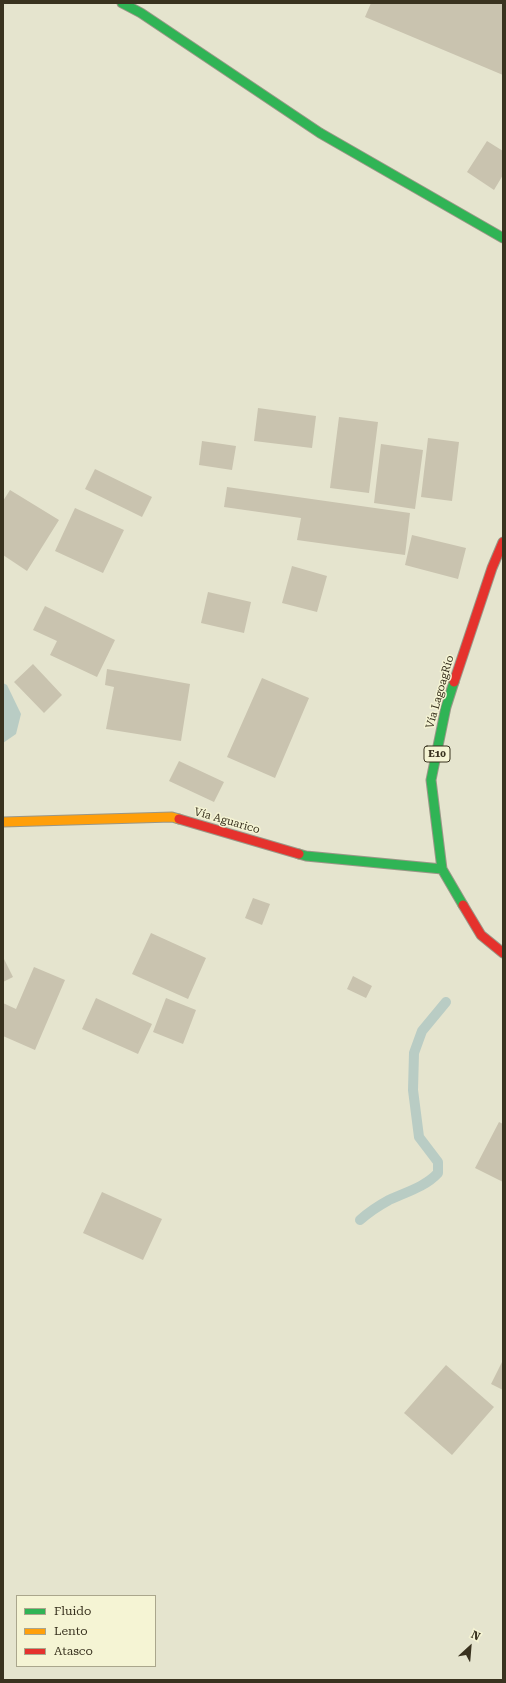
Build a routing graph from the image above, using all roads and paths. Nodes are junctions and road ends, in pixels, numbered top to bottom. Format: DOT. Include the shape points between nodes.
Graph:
graph roads {
  1 [pos="122,3"];
  2 [pos="503,238"];
  3 [pos="503,542"];
  4 [pos="3,822"];
  5 [pos="442,869"];
  6 [pos="503,953"];
  1 -- 2 [label="main road" via="141,13 320,133"];
  3 -- 5 [label="main road, Vía LagoagRío / E10" via="446,707 431,780"];
  4 -- 5 [label="main road, Vía Aguarico" via="172,817 306,856"];
  5 -- 6 [label="main road, Vía LagoagRío / E10" via="481,935"];
}
